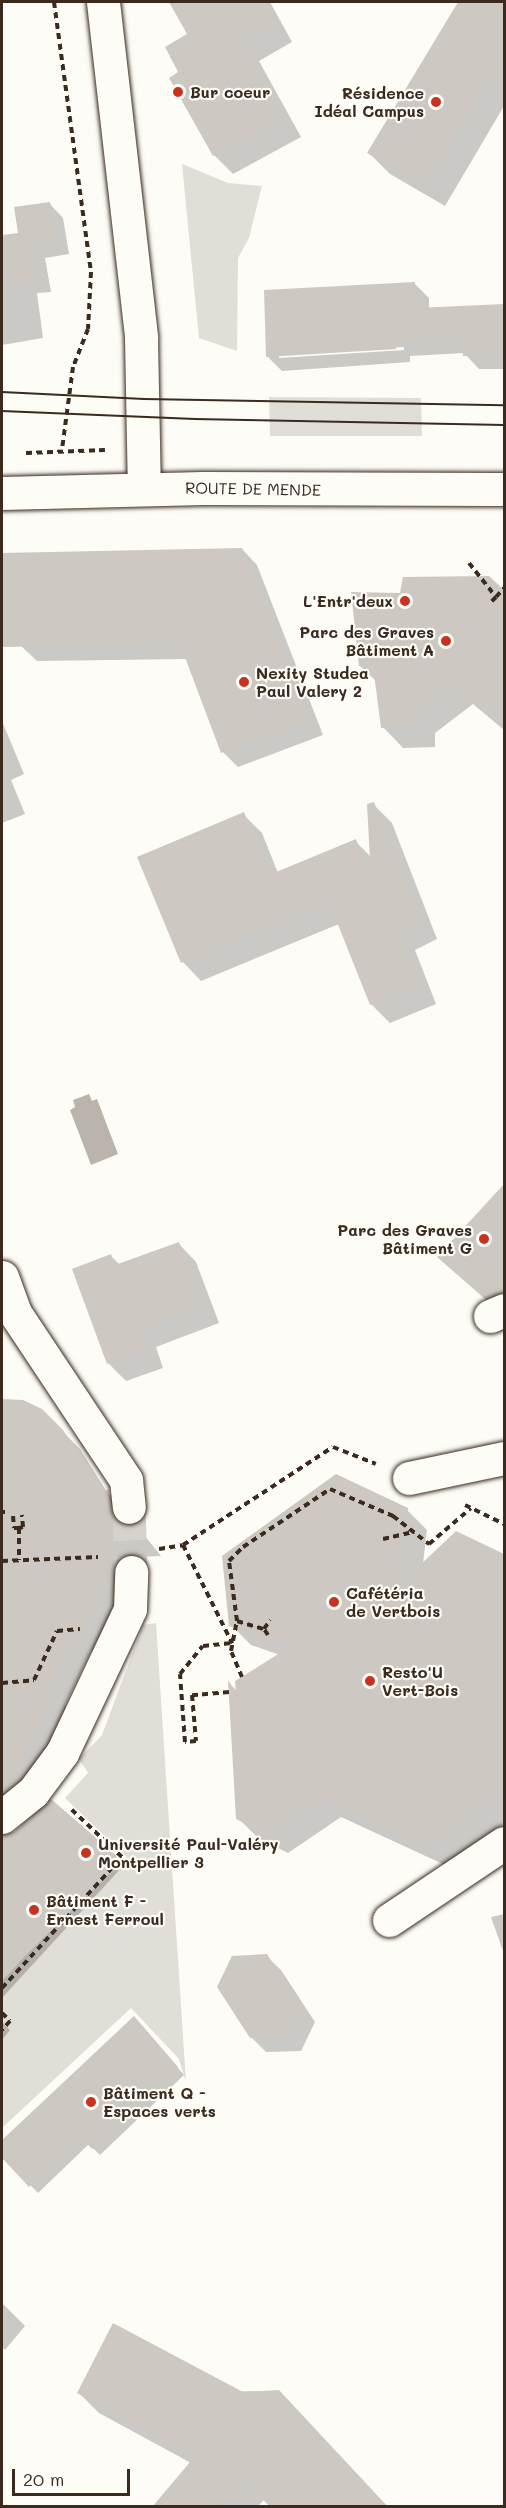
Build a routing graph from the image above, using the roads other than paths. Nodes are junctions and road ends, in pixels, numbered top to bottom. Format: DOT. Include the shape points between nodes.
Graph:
graph roads {
  1 [pos="103,2"];
  2 [pos="144,489"];
  3 [pos="504,489"];
  4 [pos="2,493"];
  5 [pos="2,1277"];
  6 [pos="504,1458"];
  7 [pos="409,1478"];
  8 [pos="129,1507"];
  9 [pos="128,1560"];
  10 [pos="2,1817"];
  11 [pos="504,1844"];
  12 [pos="389,1920"];
  1 -- 2 [label="main road" via="141,338"];
  2 -- 3 [label="main road, ROUTE DE MENDE"];
  2 -- 4 [label="main road, ROUTE DE MENDE"];
  5 -- 8 [label="main road" via="15,1313 126,1480"];
  6 -- 7 [label="main road"];
  9 -- 10 [label="main road" via="130,1609 62,1753 33,1792"];
  11 -- 12 [label="main road"];
}
